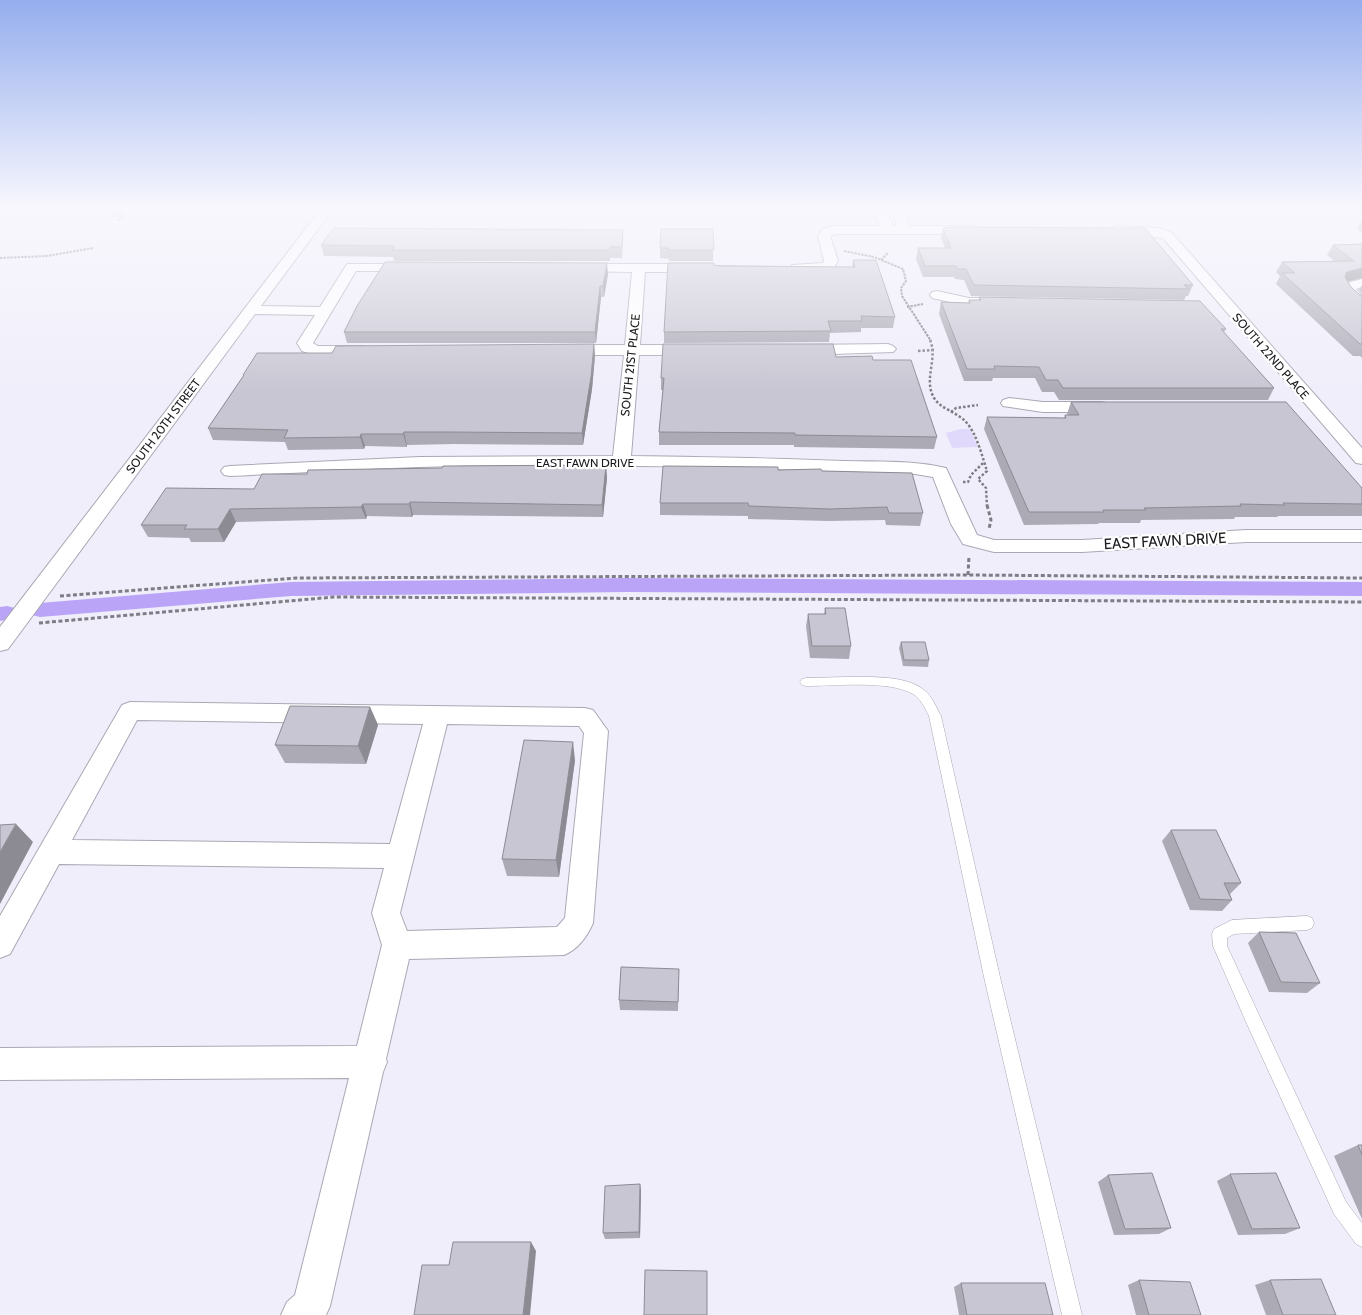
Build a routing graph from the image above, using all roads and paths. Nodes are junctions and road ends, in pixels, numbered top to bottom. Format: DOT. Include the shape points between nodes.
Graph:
graph roads {
  1 [pos="281,270"];
  2 [pos="350,270"];
  3 [pos="639,270"];
  4 [pos="903,270"];
  5 [pos="1197,270"];
  6 [pos="1362,284"];
  7 [pos="937,294"];
  8 [pos="1008,302"];
  9 [pos="1362,303"];
  10 [pos="924,304"];
  11 [pos="254,306"];
  12 [pos="329,306"];
  13 [pos="1211,306"];
  14 [pos="1228,306"];
  15 [pos="907,307"];
  16 [pos="888,349"];
  17 [pos="552,350"];
  18 [pos="633,350"];
  19 [pos="707,350"];
  20 [pos="786,350"];
  21 [pos="934,350"];
  22 [pos="376,351"];
  23 [pos="918,351"];
  24 [pos="1009,403"];
  25 [pos="978,405"];
  26 [pos="1121,407"];
  27 [pos="1298,407"];
  28 [pos="1316,407"];
  29 [pos="951,412"];
  30 [pos="1362,459"];
  31 [pos="622,462"];
  32 [pos="984,462"];
  33 [pos="230,471"];
  34 [pos="962,482"];
  35 [pos="1362,536"];
  36 [pos="970,540"];
  37 [pos="1362,578"];
  38 [pos="1362,602"];
  39 [pos="19,618"];
  40 [pos="806,682"];
  41 [pos="437,715"];
  42 [pos="51,852"];
  43 [pos="401,856"];
  44 [pos="1307,923"];
  45 [pos="0,944"];
  46 [pos="397,945"];
  47 [pos="371,1062"];
  48 [pos="0,1064"];
  49 [pos="1362,1238"];
  50 [pos="300,1315"];
  51 [pos="1072,1315"];
  1 -- 11 [label="street, SOUTH 20TH STREET"];
  2 -- 12 [label="street"];
  3 -- 18 [label="street, SOUTH 21ST PLACE"];
  4 -- 15 [label="path" via="906,281 901,288"];
  5 -- 14 [label="street, SOUTH 22ND PLACE"];
  6 -- 9 [label="street" via="1348,287"];
  7 -- 8 [label="street" via="969,302"];
  10 -- 15 [label="path"];
  11 -- 12 [label="street"];
  11 -- 39 [label="street, SOUTH 20TH STREET"];
  12 -- 22 [label="street" via="305,343 307,348 317,351"];
  13 -- 14 [label="street"];
  14 -- 28 [label="street, SOUTH 22ND PLACE"];
  15 -- 21 [label="path" via="919,321"];
  16 -- 20 [label="street"];
  17 -- 18 [label="street"];
  18 -- 19 [label="street"];
  18 -- 31 [label="street, SOUTH 21ST PLACE" via="626,393"];
  21 -- 23 [label="path"];
  21 -- 29 [label="path" via="932,394 938,404"];
  24 -- 26 [label="street" via="1043,407"];
  25 -- 29 [label="path" via="956,408"];
  27 -- 28 [label="street"];
  28 -- 30 [label="street, SOUTH 22ND PLACE"];
  29 -- 32 [label="path" via="966,422"];
  31 -- 33 [label="street, EAST FAWN DRIVE" via="420,462"];
  31 -- 36 [label="street, EAST FAWN DRIVE" via="770,463 940,472 960,525"];
  32 -- 34 [label="path" via="970,475 968,482"];
  32 -- 36 [label="path" via="986,471 978,479 986,488 984,495 992,524 991,528"];
  35 -- 36 [label="street, EAST FAWN DRIVE" via="1246,536 1082,546 994,546"];
  37 -- 39 [label="path" via="968,575 296,578"];
  38 -- 39 [label="path" via="334,597"];
  40 -- 51 [label="lane" via="902,685 917,691 935,716 985,948"];
  41 -- 42 [label="street" via="130,711"];
  41 -- 43 [label="street"];
  41 -- 46 [label="street" via="585,716 596,731 579,923 564,941"];
  42 -- 43 [label="street"];
  42 -- 45 [label="street"];
  43 -- 46 [label="street" via="386,913"];
  44 -- 49 [label="lane" via="1232,927 1220,934 1220,946 1340,1208"];
  46 -- 47 [label="street"];
  47 -- 48 [label="street"];
  47 -- 50 [label="street" via="311,1306"];
}
